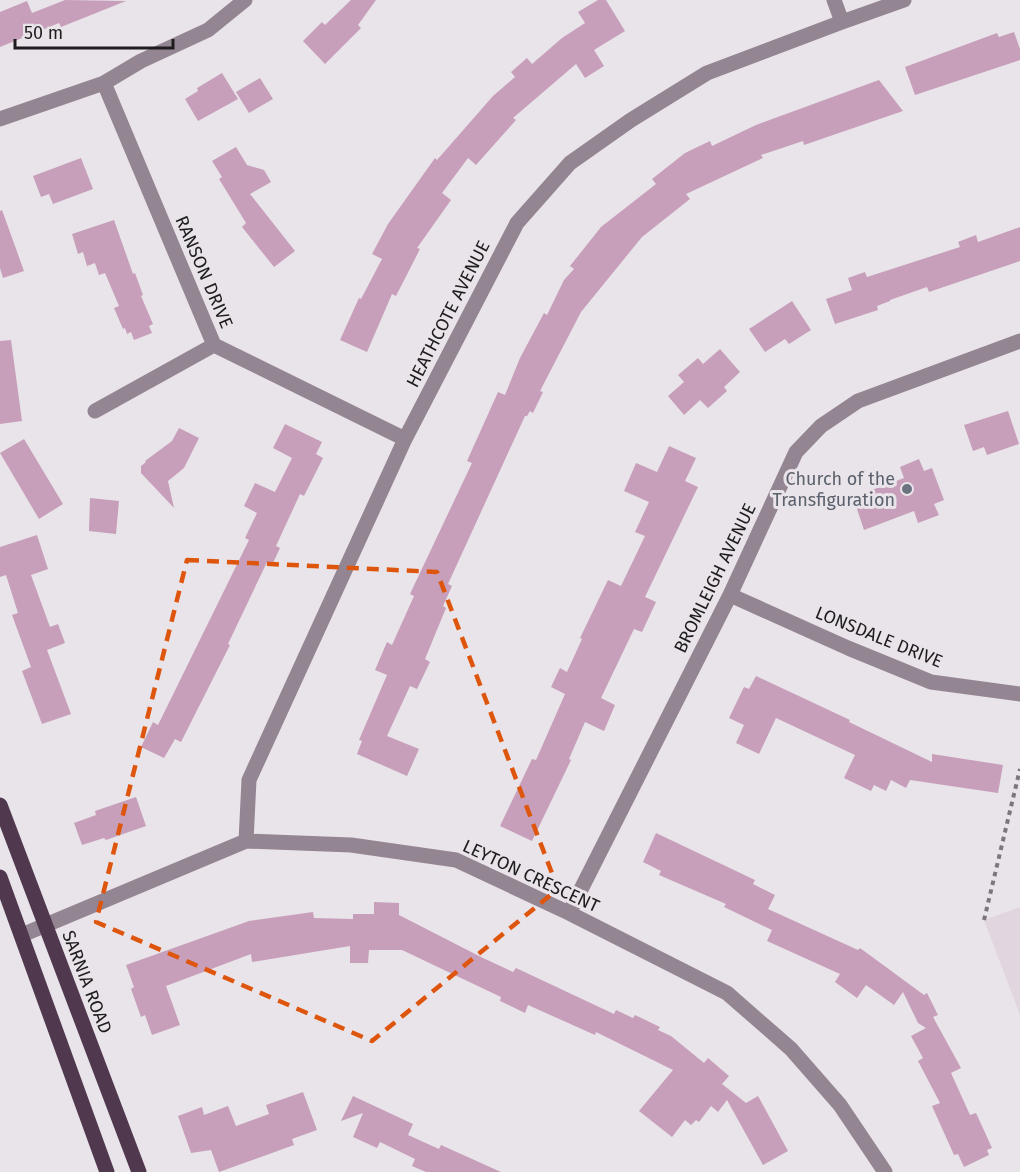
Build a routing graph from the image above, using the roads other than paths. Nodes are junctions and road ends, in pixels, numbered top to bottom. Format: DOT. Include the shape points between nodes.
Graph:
graph roads {
  1 [pos="245,0"];
  2 [pos="834,0"];
  3 [pos="904,0"];
  4 [pos="842,22"];
  5 [pos="104,83"];
  6 [pos="0,119"];
  7 [pos="1020,341"];
  8 [pos="214,345"];
  9 [pos="95,411"];
  10 [pos="405,439"];
  11 [pos="730,595"];
  12 [pos="1020,694"];
  13 [pos="0,805"];
  14 [pos="246,841"];
  15 [pos="0,877"];
  16 [pos="569,914"];
  17 [pos="45,926"];
  18 [pos="22,935"];
  19 [pos="107,1172"];
  20 [pos="139,1172"];
  21 [pos="885,1172"];
  1 -- 5 [label="street" via="208,30"];
  2 -- 4 [label="street"];
  3 -- 4 [label="street, HEATHCOTE AVENUE"];
  4 -- 10 [label="street, HEATHCOTE AVENUE" via="707,74 570,163 517,223"];
  5 -- 6 [label="street"];
  5 -- 8 [label="street, RANSON DRIVE"];
  7 -- 11 [label="street, BROMLEIGH AVENUE" via="858,401 821,426 796,452"];
  8 -- 9 [label="street"];
  8 -- 10 [label="street, RANSON DRIVE"];
  10 -- 14 [label="street, HEATHCOTE AVENUE" via="249,780"];
  11 -- 12 [label="street, LONSDALE DRIVE" via="931,682"];
  11 -- 16 [label="street, BROMLEIGH AVENUE"];
  13 -- 17 [label="main road, SARNIA ROAD"];
  14 -- 16 [label="street, LEYTON CRESCENT" via="351,845 456,860"];
  14 -- 17 [label="street, LEYTON CRESCENT"];
  15 -- 18 [label="main road"];
  16 -- 21 [label="street, LEYTON CRESCENT" via="727,993 791,1049 840,1105"];
  17 -- 18 [label="street, LEYTON CRESCENT"];
  17 -- 20 [label="main road, SARNIA ROAD"];
  18 -- 19 [label="main road"];
}
